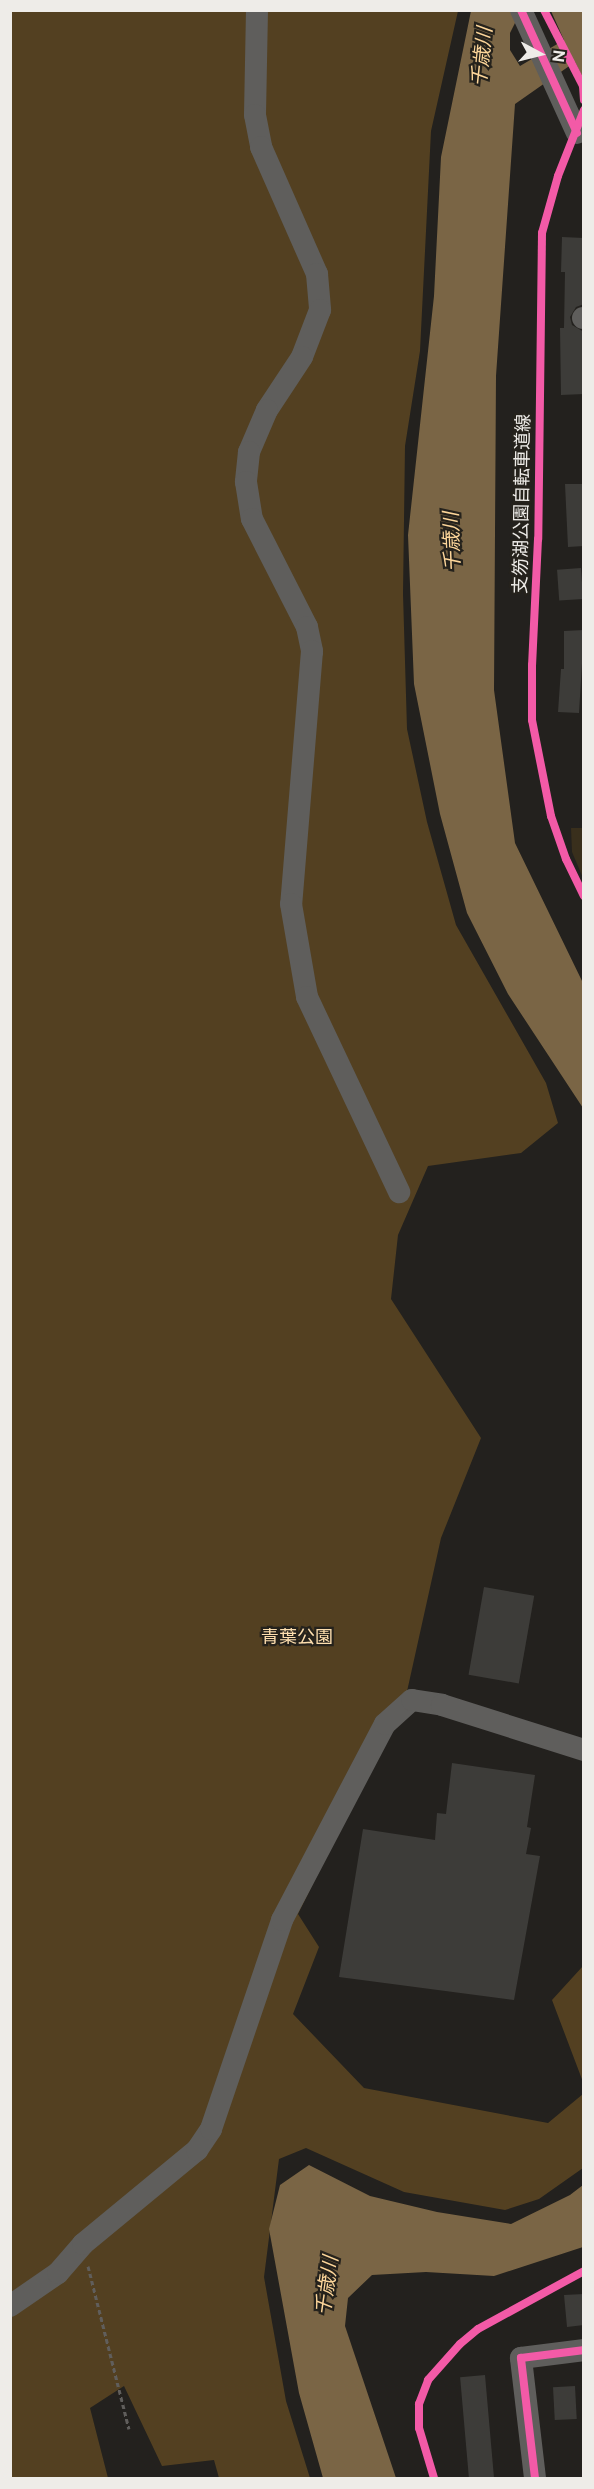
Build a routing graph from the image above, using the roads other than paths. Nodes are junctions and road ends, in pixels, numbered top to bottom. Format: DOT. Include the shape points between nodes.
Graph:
graph roads {
  1 [pos="256,10"];
  2 [pos="521,10"];
  3 [pos="573,126"];
  4 [pos="399,1192"];
  5 [pos="584,1750"];
  6 [pos="10,2306"];
  7 [pos="584,2350"];
  8 [pos="535,2478"];
  1 -- 4 [label="street" via="255,115 261,147 317,274 320,310 302,357 267,410 249,452 246,482 252,519 307,627 312,651 291,904 308,997"];
  2 -- 3 [label="street"];
  5 -- 6 [label="street" via="442,1705 412,1700 385,1724 282,1920 211,2129 197,2150 83,2244 58,2273"];
  7 -- 8 [label="street" via="521,2358"];
}
